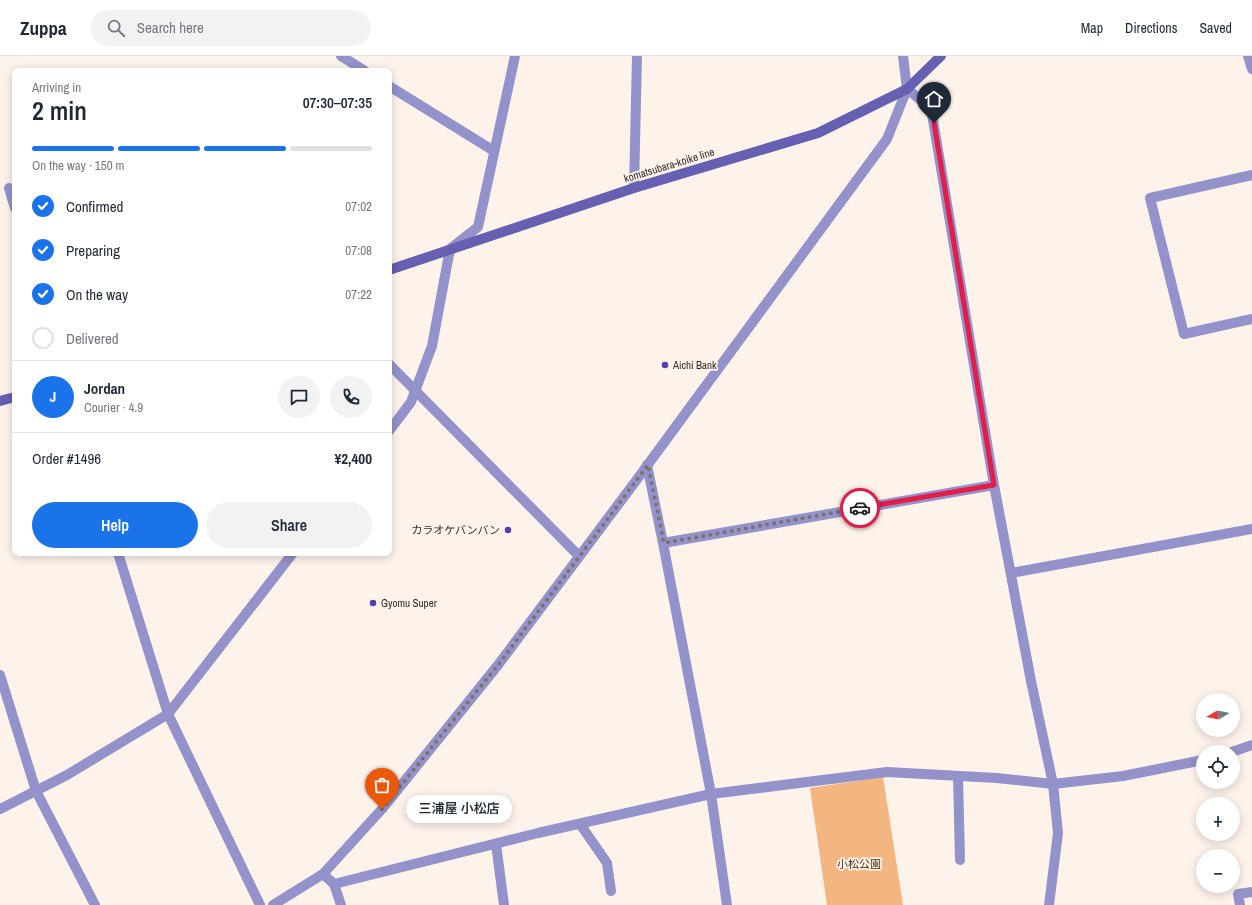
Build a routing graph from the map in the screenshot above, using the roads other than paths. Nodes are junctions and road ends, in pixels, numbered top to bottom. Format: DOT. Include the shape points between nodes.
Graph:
graph roads {
  1 [pos="341,56"];
  2 [pos="515,56"];
  3 [pos="636,56"];
  4 [pos="903,56"];
  5 [pos="940,56"];
  6 [pos="1248,56"];
  7 [pos="357,68"];
  8 [pos="1252,69"];
  9 [pos="392,88"];
  10 [pos="907,89"];
  11 [pos="494,151"];
  12 [pos="1252,175"];
  13 [pos="8,188"];
  14 [pos="634,188"];
  15 [pos="12,199"];
  16 [pos="450,249"];
  17 [pos="392,269"];
  18 [pos="1252,319"];
  19 [pos="392,367"];
  20 [pos="415,391"];
  21 [pos="12,397"];
  22 [pos="0,402"];
  23 [pos="392,427"];
  24 [pos="648,465"];
  25 [pos="994,485"];
  26 [pos="1252,529"];
  27 [pos="664,543"];
  28 [pos="119,556"];
  29 [pos="291,556"];
  30 [pos="579,556"];
  31 [pos="1011,573"];
  32 [pos="0,675"];
  33 [pos="168,714"];
  34 [pos="1252,745"];
  35 [pos="1240,749"];
  36 [pos="1196,761"];
  37 [pos="958,776"];
  38 [pos="1054,784"];
  39 [pos="36,791"];
  40 [pos="711,794"];
  41 [pos="0,810"];
  42 [pos="580,824"];
  43 [pos="496,844"];
  44 [pos="960,860"];
  45 [pos="323,874"];
  46 [pos="334,884"];
  47 [pos="611,891"];
  48 [pos="1252,892"];
  49 [pos="95,905"];
  50 [pos="260,905"];
  51 [pos="273,905"];
  52 [pos="341,905"];
  53 [pos="504,905"];
  54 [pos="727,905"];
  55 [pos="1049,905"];
  56 [pos="1240,905"];
  1 -- 7 [label="street"];
  2 -- 11 [label="street"];
  3 -- 14 [label="street"];
  4 -- 10 [label="street"];
  5 -- 10 [label="main road, komatsubara-koike line"];
  6 -- 8 [label="street"];
  9 -- 11 [label="street"];
  10 -- 14 [label="main road, komatsubara-koike line" via="818,133"];
  10 -- 24 [label="street" via="887,139"];
  10 -- 25 [label="street" via="931,108"];
  11 -- 16 [label="street" via="478,227"];
  12 -- 18 [label="street" via="1150,198 1184,334"];
  13 -- 15 [label="street"];
  14 -- 16 [label="main road, komatsubara-koike line"];
  16 -- 17 [label="main road, komatsubara-koike line"];
  16 -- 20 [label="street" via="432,346"];
  19 -- 20 [label="street"];
  20 -- 23 [label="street" via="411,402"];
  20 -- 30 [label="street"];
  21 -- 22 [label="main road"];
  24 -- 27 [label="street"];
  24 -- 30 [label="street"];
  25 -- 27 [label="street"];
  25 -- 31 [label="street"];
  26 -- 31 [label="street"];
  27 -- 40 [label="street"];
  28 -- 33 [label="street"];
  29 -- 33 [label="street"];
  30 -- 45 [label="street" via="498,665 382,809"];
  31 -- 38 [label="street"];
  32 -- 39 [label="street"];
  33 -- 39 [label="street" via="68,775"];
  33 -- 50 [label="street"];
  34 -- 35 [label="street"];
  36 -- 38 [label="street" via="1123,776"];
  37 -- 38 [label="street"];
  37 -- 40 [label="street" via="887,772"];
  37 -- 44 [label="street"];
  38 -- 55 [label="street" via="1058,833"];
  39 -- 41 [label="street"];
  39 -- 49 [label="street"];
  40 -- 42 [label="street"];
  40 -- 54 [label="street"];
  42 -- 43 [label="street"];
  42 -- 47 [label="street" via="607,863"];
  43 -- 46 [label="street"];
  43 -- 53 [label="street"];
  45 -- 46 [label="street"];
  45 -- 51 [label="street"];
  46 -- 52 [label="street"];
  48 -- 56 [label="street" via="1238,894"];
}
